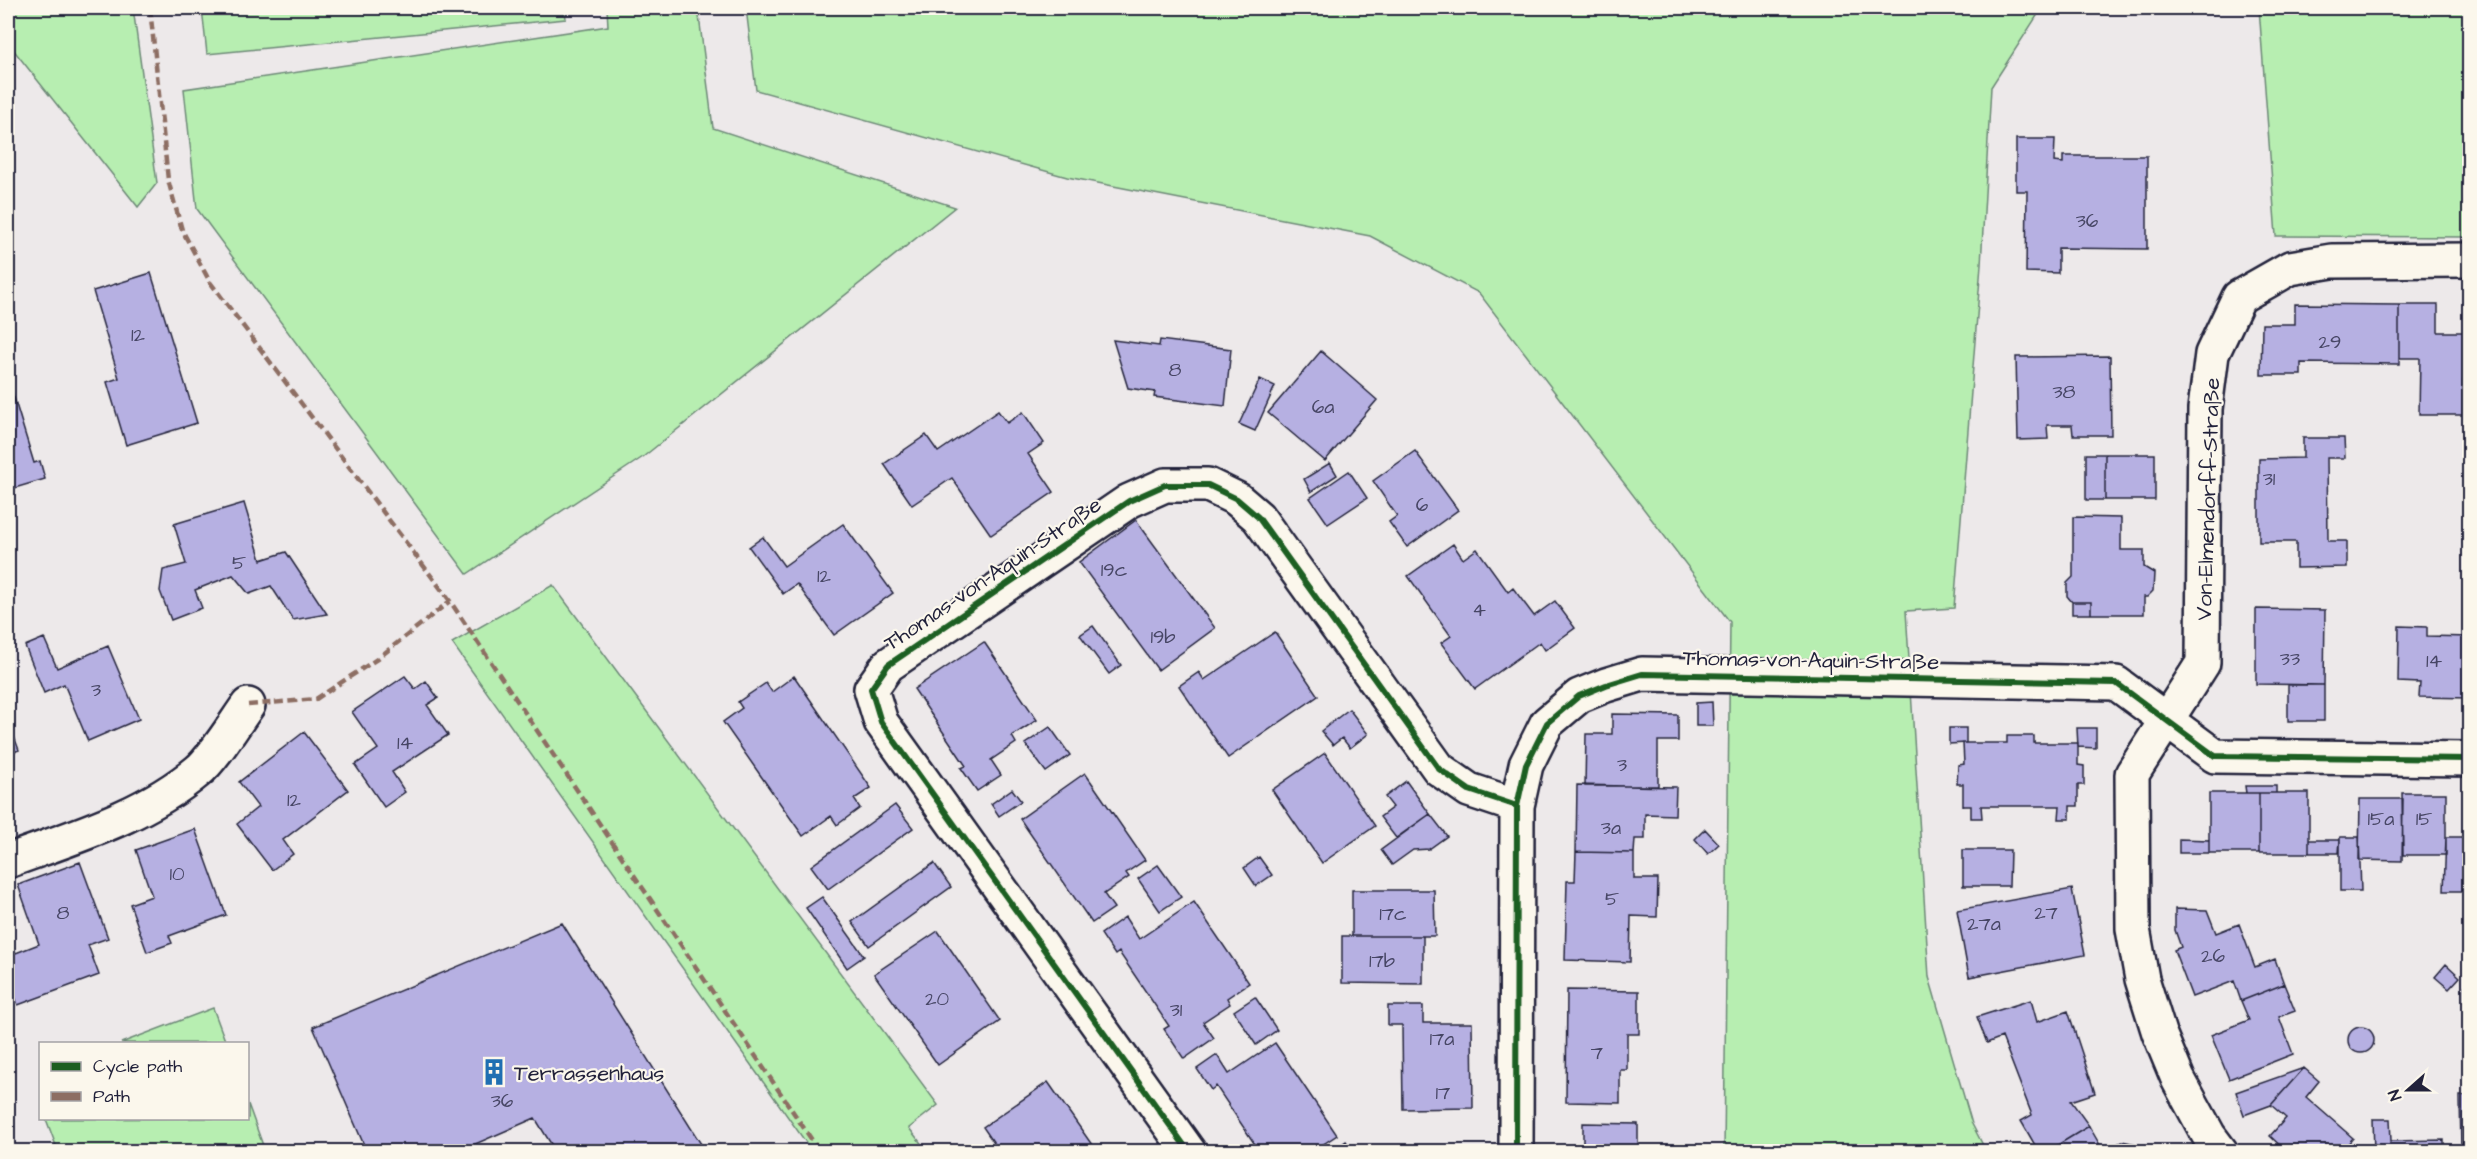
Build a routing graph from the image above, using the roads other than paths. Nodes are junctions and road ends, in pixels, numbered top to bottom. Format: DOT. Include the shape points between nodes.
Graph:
graph roads {
  1 [pos="2469,260"];
  2 [pos="248,705"];
  3 [pos="2166,719"];
  4 [pos="2469,759"];
  5 [pos="1517,806"];
  6 [pos="8,861"];
  7 [pos="1189,1152"];
  8 [pos="1516,1152"];
  9 [pos="2221,1152"];
  1 -- 3 [label="street, Von-Elmendorff-Straße" via="2311,264 2290,268 2238,297 2212,354 2205,409 2203,663"];
  2 -- 6 [label="street" via="200,770 150,805"];
  3 -- 4 [label="street, Thomas-von-Aquin-Straße" via="2215,756"];
  3 -- 5 [label="street, Thomas-von-Aquin-Straße" via="2116,683 1642,674 1579,696 1547,723 1526,765"];
  3 -- 9 [label="street, Von-Elmendorff-Straße" via="2132,774 2133,929 2142,979 2159,1032 2178,1079"];
  5 -- 7 [label="street, Thomas-von-Aquin-Straße" via="1469,790 1439,769 1258,517 1237,499 1208,485 1165,486 1129,501 888,665 871,689 881,722"];
  5 -- 8 [label="street, Thomas-von-Aquin-Straße"];
}
